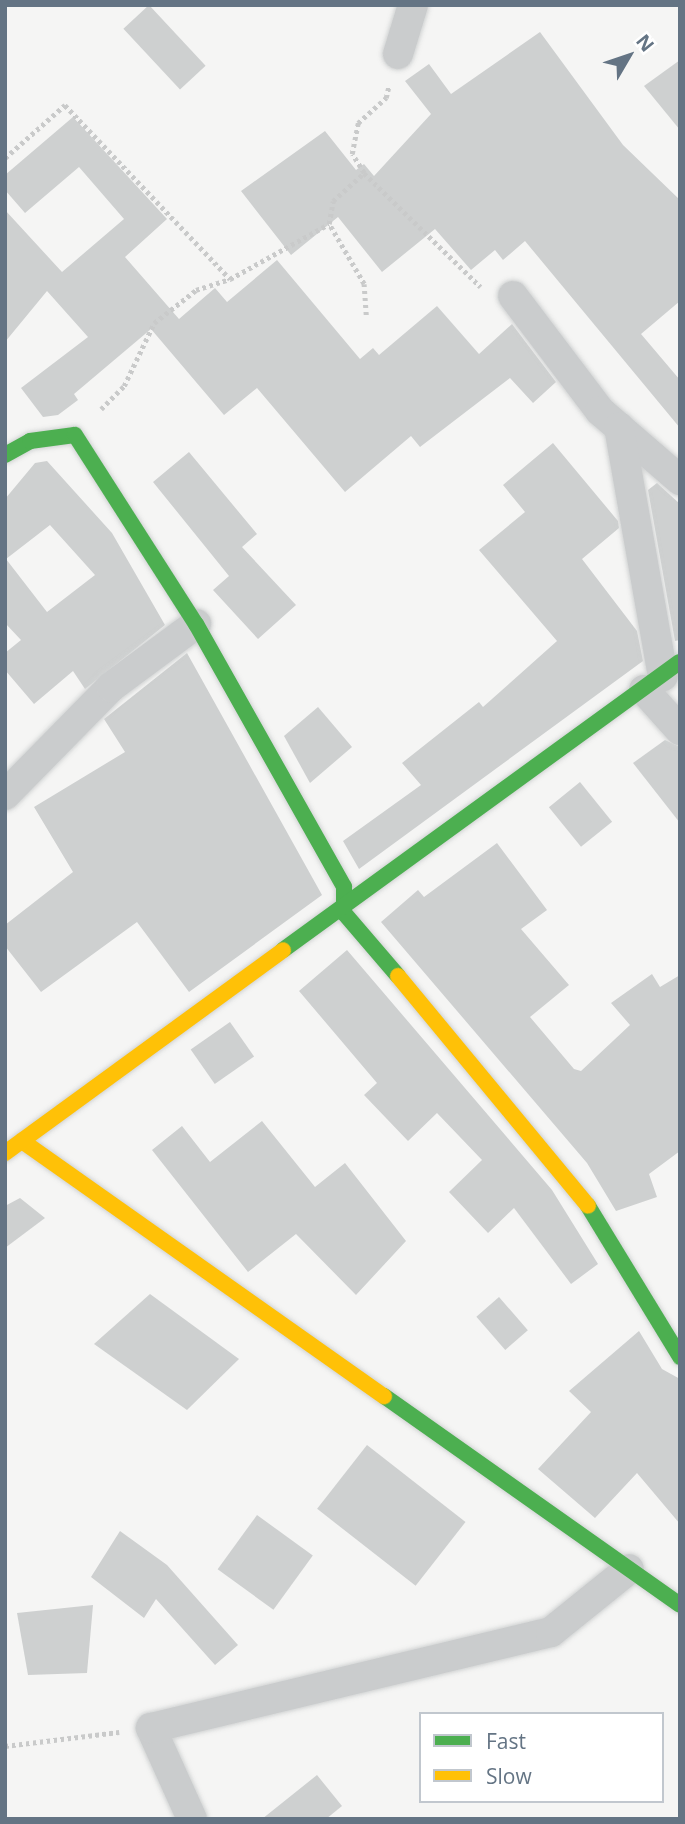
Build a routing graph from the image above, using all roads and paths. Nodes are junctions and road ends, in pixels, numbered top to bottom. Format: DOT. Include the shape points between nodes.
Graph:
graph roads {
  1 [pos="413,5"];
  2 [pos="398,54"];
  3 [pos="5,158"];
  4 [pos="364,173"];
  5 [pos="329,224"];
  6 [pos="230,279"];
  7 [pos="513,296"];
  8 [pos="366,315"];
  9 [pos="619,427"];
  10 [pos="75,435"];
  11 [pos="5,455"];
  12 [pos="680,480"];
  13 [pos="196,624"];
  14 [pos="662,676"];
  15 [pos="680,730"];
  16 [pos="5,795"];
  17 [pos="344,913"];
  18 [pos="22,1142"];
  19 [pos="5,1153"];
  20 [pos="680,1357"];
  21 [pos="629,1569"];
  22 [pos="680,1605"];
  23 [pos="151,1728"];
  24 [pos="5,1746"];
  25 [pos="192,1819"];
  1 -- 2 [label="street"];
  2 -- 4 [label="path" via="386,98 358,123 352,154"];
  3 -- 6 [label="path" via="65,105"];
  4 -- 5 [label="path" via="333,201"];
  4 -- 7 [label="path" via="495,300"];
  5 -- 6 [label="path"];
  5 -- 8 [label="path" via="364,284"];
  6 -- 10 [label="path" via="196,290 154,323 124,386"];
  7 -- 9 [label="street"];
  9 -- 12 [label="street"];
  9 -- 14 [label="street"];
  10 -- 11 [label="street" via="30,441"];
  10 -- 13 [label="street"];
  13 -- 16 [label="street" via="111,687"];
  13 -- 17 [label="street" via="344,887"];
  14 -- 15 [label="street"];
  14 -- 17 [label="street"];
  17 -- 18 [label="street"];
  17 -- 20 [label="street" via="570,1177"];
  18 -- 19 [label="street"];
  18 -- 21 [label="street"];
  21 -- 22 [label="street"];
  21 -- 23 [label="street" via="551,1632"];
  23 -- 24 [label="path"];
  23 -- 25 [label="street"];
}
